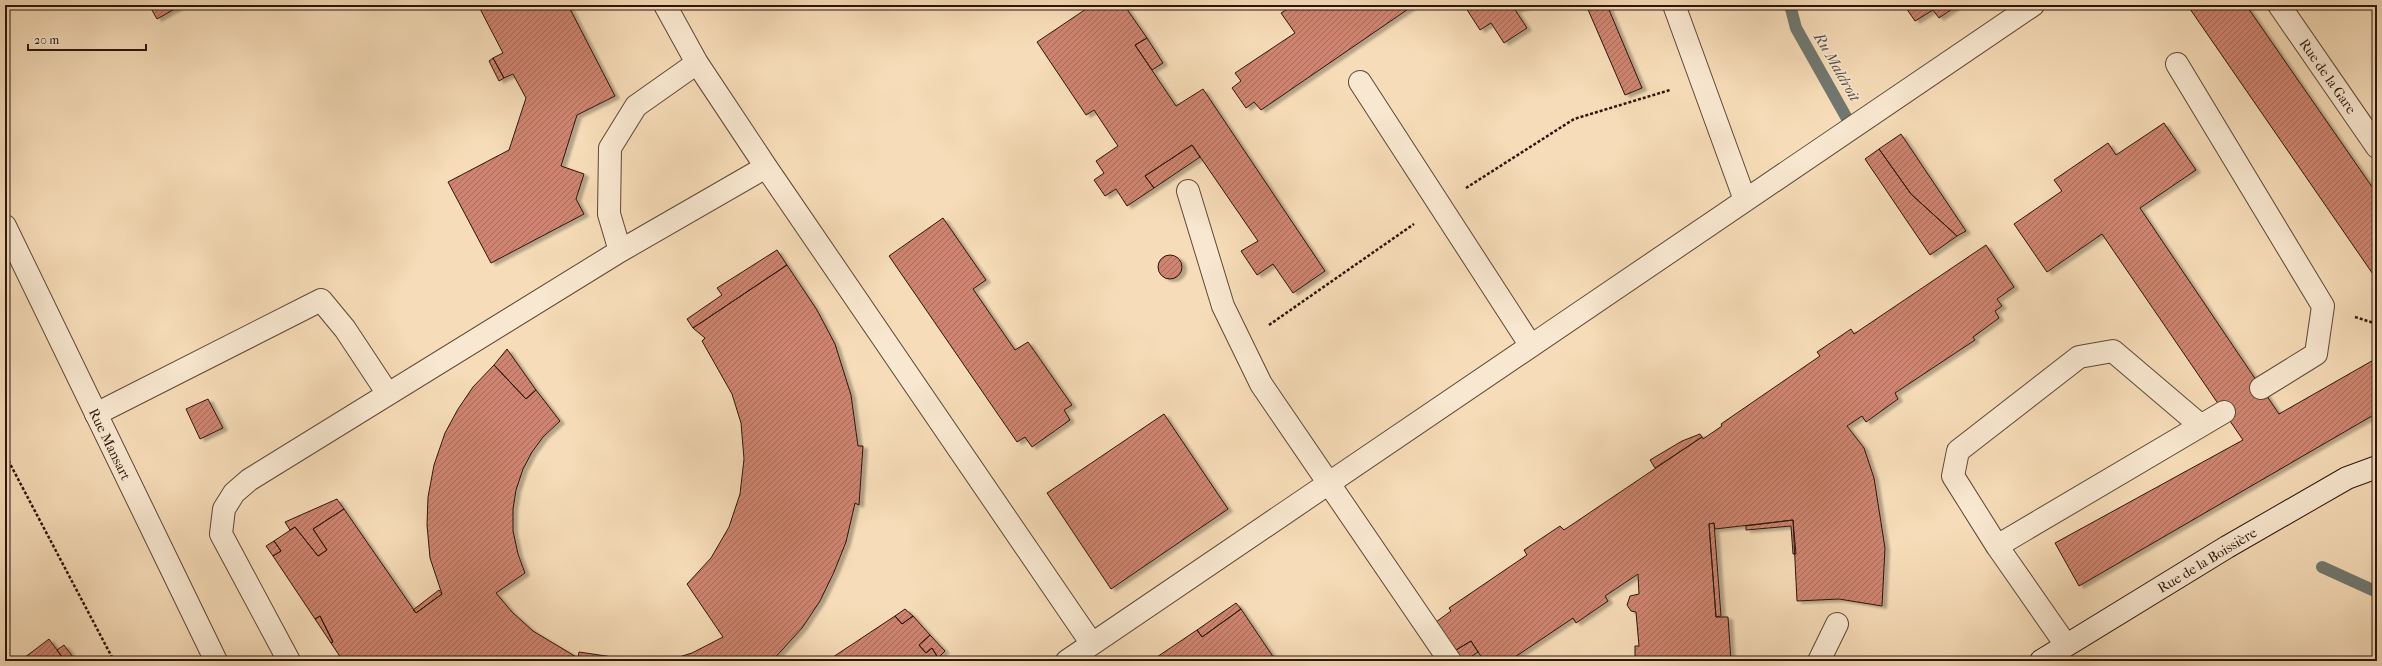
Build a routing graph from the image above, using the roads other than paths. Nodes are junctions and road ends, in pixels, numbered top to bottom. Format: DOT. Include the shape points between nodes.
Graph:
graph roads {
  1 [pos="665,5"];
  2 [pos="1674,5"];
  3 [pos="2033,5"];
  4 [pos="2280,5"];
  5 [pos="697,63"];
  6 [pos="2176,64"];
  7 [pos="1360,82"];
  8 [pos="2377,146"];
  9 [pos="766,167"];
  10 [pos="1188,191"];
  11 [pos="1745,200"];
  12 [pos="5,226"];
  13 [pos="620,251"];
  14 [pos="1531,346"];
  15 [pos="2261,388"];
  16 [pos="388,394"];
  17 [pos="2224,412"];
  18 [pos="96,414"];
  19 [pos="2200,425"];
  20 [pos="2377,467"];
  21 [pos="1329,483"];
  22 [pos="1997,546"];
  23 [pos="1837,624"];
  24 [pos="1092,644"];
  25 [pos="2066,645"];
  26 [pos="216,661"];
  27 [pos="289,661"];
  28 [pos="1067,661"];
  29 [pos="1450,661"];
  30 [pos="1819,661"];
  31 [pos="2041,661"];
  1 -- 5 [label="street"];
  2 -- 11 [label="street"];
  3 -- 11 [label="street"];
  4 -- 8 [label="street, Rue de la Gare"];
  5 -- 9 [label="street"];
  5 -- 13 [label="street" via="636,106 610,148 609,214"];
  6 -- 15 [label="street" via="2323,306 2316,354"];
  7 -- 14 [label="street"];
  9 -- 13 [label="street"];
  9 -- 24 [label="street"];
  10 -- 21 [label="street" via="1223,306 1261,384"];
  11 -- 14 [label="street"];
  12 -- 18 [label="street, Rue Mansart"];
  13 -- 16 [label="street"];
  14 -- 21 [label="street"];
  16 -- 18 [label="street" via="345,329 321,300"];
  16 -- 27 [label="street" via="249,480 224,508 221,534"];
  17 -- 19 [label="street"];
  18 -- 26 [label="street, Rue Mansart"];
  19 -- 22 [label="street"];
  19 -- 22 [label="street" via="2113,351 2079,357 1958,451 1953,476"];
  20 -- 25 [label="street, Rue de la Boissière" via="2340,482"];
  21 -- 24 [label="street"];
  21 -- 29 [label="street"];
  22 -- 25 [label="street"];
  23 -- 30 [label="street"];
  24 -- 28 [label="street"];
  25 -- 31 [label="street, Rue de la Boissière"];
}
